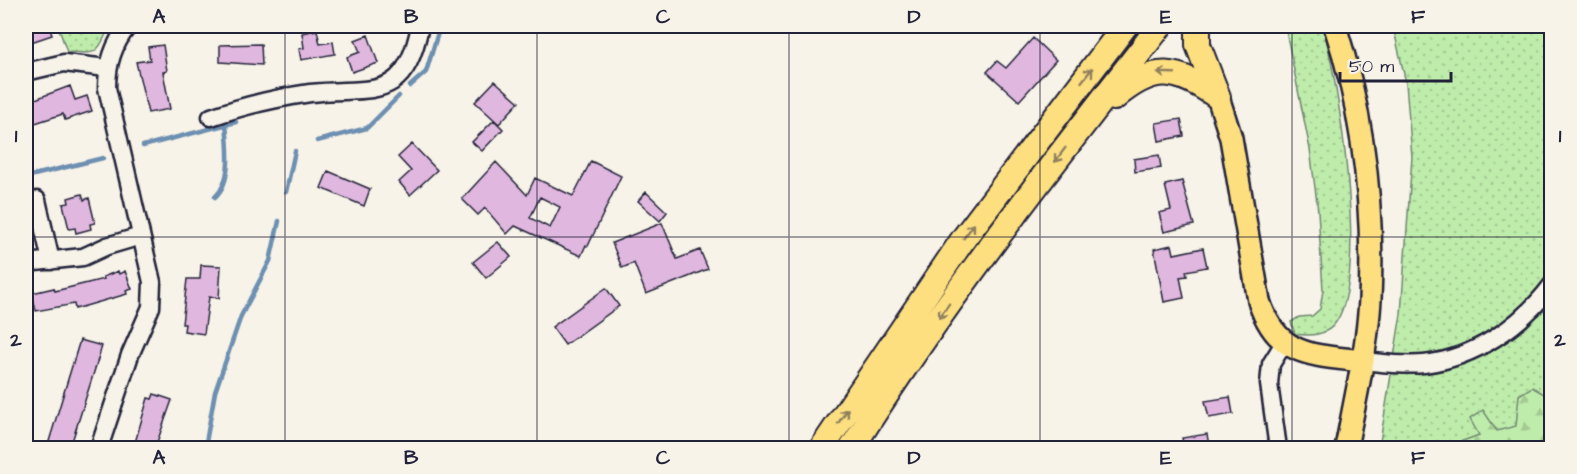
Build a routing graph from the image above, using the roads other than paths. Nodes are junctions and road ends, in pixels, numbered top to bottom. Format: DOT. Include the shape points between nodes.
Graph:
graph roads {
  1 [pos="128,26"];
  2 [pos="420,26"];
  3 [pos="1125,26"];
  4 [pos="1160,26"];
  5 [pos="1198,26"];
  6 [pos="1335,26"];
  7 [pos="107,68"];
  8 [pos="26,72"];
  9 [pos="1218,97"];
  10 [pos="211,117"];
  11 [pos="1082,125"];
  12 [pos="37,200"];
  13 [pos="141,236"];
  14 [pos="51,261"];
  15 [pos="26,263"];
  16 [pos="1551,285"];
  17 [pos="1284,343"];
  18 [pos="1363,362"];
  19 [pos="99,448"];
  20 [pos="822,448"];
  21 [pos="852,448"];
  22 [pos="1278,448"];
  23 [pos="1346,448"];
  1 -- 7 [label="street"];
  2 -- 10 [label="street" via="408,63 396,79 378,90 311,93"];
  20 -- 3 [label="highway, one-way" via="964,238"];
  4 -- 11 [label="highway"];
  5 -- 9 [label="highway" via="1198,45"];
  6 -- 18 [label="main road" via="1365,163 1371,245"];
  7 -- 8 [label="street" via="64,63"];
  7 -- 13 [label="street" via="107,88"];
  9 -- 11 [label="highway, one-way" via="1184,75 1157,72 1128,86"];
  9 -- 17 [label="main road" via="1232,138 1259,301 1273,333"];
  11 -- 21 [label="highway, one-way" via="962,285"];
  12 -- 14 [label="street"];
  13 -- 14 [label="street" via="83,257"];
  13 -- 19 [label="street" via="152,282 151,307 130,355"];
  14 -- 15 [label="street"];
  16 -- 18 [label="street" via="1520,321 1493,340 1460,355 1424,364"];
  17 -- 18 [label="main road" via="1318,356"];
  17 -- 22 [label="street" via="1271,364 1269,384"];
  18 -- 23 [label="main road"];
}
